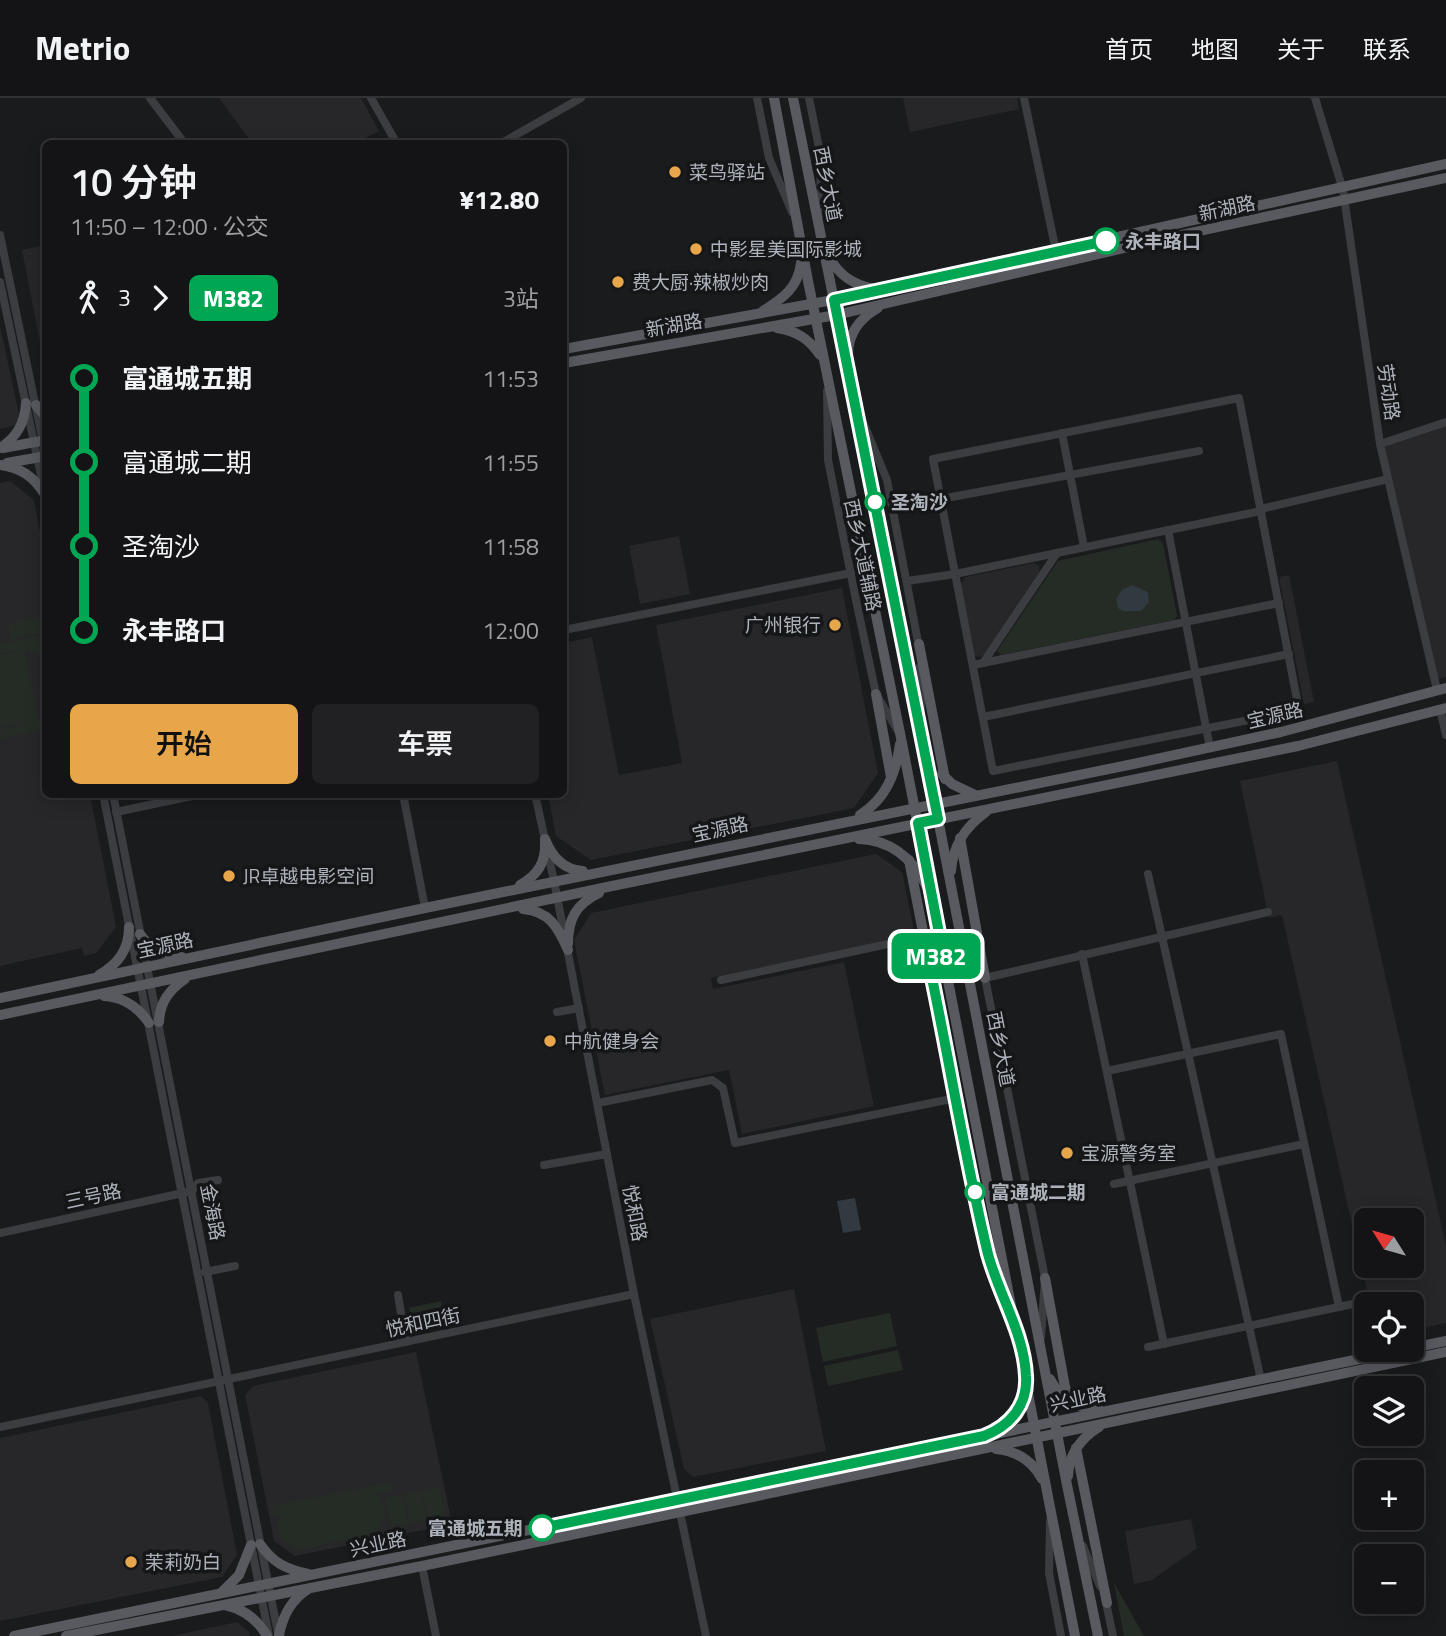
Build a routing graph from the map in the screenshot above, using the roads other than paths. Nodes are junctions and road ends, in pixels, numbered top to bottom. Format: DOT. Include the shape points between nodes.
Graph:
graph roads {
  1 [pos="150,98"];
  2 [pos="371,98"];
  3 [pos="581,98"];
  4 [pos="757,98"];
  5 [pos="774,98"];
  6 [pos="793,98"];
  7 [pos="809,98"];
  8 [pos="1024,98"];
  9 [pos="1315,98"];
  10 [pos="182,140"];
  11 [pos="395,140"];
  12 [pos="507,140"];
  13 [pos="1446,164"];
  14 [pos="1446,178"];
  15 [pos="1342,187"];
  16 [pos="1345,201"];
  17 [pos="797,224"];
  18 [pos="819,229"];
  19 [pos="1,240"];
  20 [pos="822,242"];
  21 [pos="802,250"];
  22 [pos="1058,257"];
  23 [pos="0,282"];
  24 [pos="881,290"];
  25 [pos="834,300"];
  26 [pos="887,303"];
  27 [pos="813,304"];
  28 [pos="760,314"];
  29 [pos="836,315"];
  30 [pos="816,318"];
  31 [pos="764,327"];
  32 [pos="567,347"];
  33 [pos="567,362"];
  34 [pos="846,365"];
  35 [pos="825,366"];
  36 [pos="853,399"];
  37 [pos="31,404"];
  38 [pos="42,413"];
  39 [pos="1446,422"];
  40 [pos="1062,433"];
  41 [pos="41,441"];
  42 [pos="1380,444"];
  43 [pos="0,448"];
  44 [pos="1199,451"];
  45 [pos="42,456"];
  46 [pos="0,465"];
  47 [pos="1070,475"];
  48 [pos="1388,479"];
  49 [pos="42,492"];
  50 [pos="941,499"];
  51 [pos="1261,512"];
  52 [pos="1168,530"];
  53 [pos="1084,547"];
  54 [pos="1057,553"];
  55 [pos="851,573"];
  56 [pos="956,574"];
  57 [pos="907,581"];
  58 [pos="1279,603"];
  59 [pos="1185,622"];
  60 [pos="567,629"];
  61 [pos="919,644"];
  62 [pos="1289,654"];
  63 [pos="983,663"];
  64 [pos="973,665"];
  65 [pos="1195,673"];
  66 [pos="1442,689"];
  67 [pos="876,694"];
  68 [pos="1443,708"];
  69 [pos="983,717"];
  70 [pos="1206,729"];
  71 [pos="921,731"];
  72 [pos="1446,734"];
  73 [pos="901,738"];
  74 [pos="1210,748"];
  75 [pos="891,779"];
  76 [pos="945,779"];
  77 [pos="1007,789"];
  78 [pos="975,795"];
  79 [pos="104,798"];
  80 [pos="114,798"];
  81 [pos="182,798"];
  82 [pos="404,798"];
  83 [pos="537,798"];
  84 [pos="935,803"];
  85 [pos="1010,804"];
  86 [pos="915,807"];
  87 [pos="989,808"];
  88 [pos="116,812"];
  89 [pos="938,819"];
  90 [pos="838,823"];
  91 [pos="918,823"];
  92 [pos="960,838"];
  93 [pos="545,839"];
  94 [pos="842,839"];
  95 [pos="909,860"];
  96 [pos="614,869"];
  97 [pos="1148,874"];
  98 [pos="555,881"];
  99 [pos="612,886"];
  100 [pos="951,888"];
  101 [pos="507,891"];
  102 [pos="932,896"];
  103 [pos="558,898"];
  104 [pos="425,908"];
  105 [pos="502,910"];
  106 [pos="1268,912"];
  107 [pos="129,927"];
  108 [pos="939,933"];
  109 [pos="140,934"];
  110 [pos="924,936"];
  111 [pos="1162,936"];
  112 [pos="961,938"];
  113 [pos="568,950"];
  114 [pos="1083,954"];
  115 [pos="192,958"];
  116 [pos="142,968"];
  117 [pos="203,973"];
  118 [pos="94,978"];
  119 [pos="932,978"];
  120 [pos="985,978"];
  121 [pos="721,980"];
  122 [pos="146,984"];
  123 [pos="94,996"];
  124 [pos="0,998"];
  125 [pos="579,1007"];
  126 [pos="557,1012"];
  127 [pos="0,1015"];
  128 [pos="154,1023"];
  129 [pos="1188,1054"];
  130 [pos="1107,1071"];
  131 [pos="956,1098"];
  132 [pos="597,1103"];
  133 [pos="1304,1144"];
  134 [pos="607,1154"];
  135 [pos="1213,1163"];
  136 [pos="544,1166"];
  137 [pos="218,1180"];
  138 [pos="1130,1181"];
  139 [pos="1114,1184"];
  140 [pos="192,1191"];
  141 [pos="182,1193"];
  142 [pos="0,1233"];
  143 [pos="235,1266"];
  144 [pos="208,1271"];
  145 [pos="198,1273"];
  146 [pos="1045,1278"];
  147 [pos="634,1294"];
  148 [pos="398,1295"];
  149 [pos="1353,1304"];
  150 [pos="1339,1307"];
  151 [pos="1249,1326"];
  152 [pos="1017,1332"];
  153 [pos="1446,1341"];
  154 [pos="406,1342"];
  155 [pos="1164,1343"];
  156 [pos="1424,1346"];
  157 [pos="1040,1347"];
  158 [pos="1148,1347"];
  159 [pos="1446,1352"];
  160 [pos="1354,1361"];
  161 [pos="1044,1367"];
  162 [pos="1026,1376"];
  163 [pos="230,1379"];
  164 [pos="1261,1380"];
  165 [pos="219,1382"];
  166 [pos="1070,1401"];
  167 [pos="1108,1417"];
  168 [pos="0,1427"];
  169 [pos="1056,1427"];
  170 [pos="1036,1431"];
  171 [pos="984,1436"];
  172 [pos="1076,1448"];
  173 [pos="986,1449"];
  174 [pos="1067,1485"];
  175 [pos="1047,1490"];
  176 [pos="678,1500"];
  177 [pos="1050,1508"];
  178 [pos="680,1512"];
  179 [pos="1077,1532"];
  180 [pos="256,1545"];
  181 [pos="422,1566"];
  182 [pos="315,1581"];
  183 [pos="265,1590"];
  184 [pos="219,1599"];
  185 [pos="1107,1603"];
  186 [pos="14,1636"];
  187 [pos="66,1636"];
  188 [pos="274,1636"];
  189 [pos="436,1636"];
  190 [pos="706,1636"];
  191 [pos="1061,1636"];
  192 [pos="1075,1636"];
  193 [pos="1098,1636"];
  194 [pos="1113,1636"];
  1 -- 10 [label="street"];
  2 -- 11 [label="street"];
  3 -- 12 [label="street"];
  4 -- 17 [label="street" via="769,158"];
  5 -- 17 [label="main road, 西乡大道"];
  6 -- 18 [label="main road, 西乡大道"];
  7 -- 18 [label="street" via="821,158"];
  8 -- 22 [label="street"];
  9 -- 15 [label="street, 劳动路"];
  13 -- 15 [label="main road, 新湖路"];
  14 -- 16 [label="main road, 新湖路"];
  15 -- 16 [label="street, 劳动路"];
  15 -- 22 [label="main road, 新湖路"];
  16 -- 22 [label="main road, 新湖路"];
  16 -- 42 [label="street, 劳动路"];
  17 -- 21 [label="main road, 西乡大道"];
  18 -- 20 [label="main road, 西乡大道"];
  19 -- 37 [label="street"];
  20 -- 24 [label="main road" via="844,276"];
  20 -- 25 [label="main road, 西乡大道"];
  21 -- 27 [label="main road, 西乡大道"];
  21 -- 28 [label="main road" via="794,288"];
  22 -- 24 [label="main road, 新湖路"];
  22 -- 26 [label="main road, 新湖路"];
  23 -- 37 [label="street"];
  24 -- 25 [label="main road, 新湖路"];
  25 -- 27 [label="main road, 新湖路"];
  25 -- 29 [label="main road, 西乡大道"];
  26 -- 29 [label="main road, 新湖路"];
  26 -- 34 [label="main road" via="856,326"];
  27 -- 28 [label="main road, 新湖路"];
  27 -- 30 [label="main road, 西乡大道"];
  28 -- 32 [label="main road, 新湖路"];
  29 -- 30 [label="main road, 新湖路"];
  29 -- 34 [label="main road, 西乡大道"];
  30 -- 31 [label="main road, 新湖路"];
  30 -- 35 [label="main road, 西乡大道"];
  31 -- 33 [label="main road, 新湖路"];
  31 -- 35 [label="main road" via="801,335"];
  34 -- 36 [label="main road, 西乡大道"];
  35 -- 55 [label="street, 西乡大道辅路" via="828,460"];
  35 -- 73 [label="main road, 西乡大道"];
  36 -- 57 [label="street, 西乡大道辅路" via="887,480"];
  36 -- 71 [label="main road, 西乡大道"];
  37 -- 38 [label="main road"];
  37 -- 41 [label="street"];
  37 -- 43 [label="main road" via="19,431"];
  39 -- 42 [label="street"];
  40 -- 47 [label="street"];
  40 -- 50 [label="street" via="933,458"];
  40 -- 51 [label="street" via="1239,398"];
  41 -- 43 [label="main road"];
  42 -- 48 [label="street, 劳动路"];
  44 -- 47 [label="street"];
  45 -- 46 [label="main road"];
  46 -- 49 [label="main road" via="26,473"];
  47 -- 50 [label="street"];
  47 -- 53 [label="street"];
  48 -- 51 [label="street"];
  48 -- 66 [label="street, 劳动路"];
  50 -- 56 [label="street"];
  51 -- 52 [label="street"];
  51 -- 58 [label="street"];
  52 -- 53 [label="street"];
  52 -- 59 [label="street"];
  53 -- 54 [label="street"];
  54 -- 56 [label="street"];
  54 -- 63 [label="street"];
  55 -- 60 [label="street"];
  55 -- 67 [label="street, 西乡大道辅路"];
  56 -- 57 [label="street"];
  56 -- 64 [label="street"];
  57 -- 61 [label="street, 西乡大道辅路"];
  58 -- 59 [label="street"];
  58 -- 62 [label="street"];
  59 -- 63 [label="street"];
  59 -- 65 [label="street"];
  61 -- 71 [label="street, 西乡大道辅路"];
  61 -- 76 [label="main road"];
  62 -- 65 [label="street"];
  62 -- 70 [label="street" via="1299,710"];
  63 -- 64 [label="street"];
  64 -- 69 [label="street"];
  65 -- 69 [label="street"];
  65 -- 70 [label="street"];
  66 -- 74 [label="main road, 宝源路"];
  67 -- 73 [label="street, 西乡大道辅路"];
  67 -- 75 [label="main road"];
  68 -- 72 [label="street"];
  68 -- 85 [label="main road, 宝源路" via="1298,746"];
  69 -- 70 [label="street" via="993,771"];
  70 -- 74 [label="street"];
  71 -- 76 [label="main road"];
  71 -- 84 [label="main road, 西乡大道"];
  73 -- 75 [label="main road"];
  73 -- 86 [label="main road, 西乡大道"];
  74 -- 77 [label="main road, 宝源路"];
  75 -- 90 [label="main road" via="869,810"];
  76 -- 78 [label="main road"];
  77 -- 78 [label="main road, 宝源路"];
  77 -- 85 [label="main road" via="1000,798"];
  78 -- 84 [label="main road, 宝源路"];
  79 -- 107 [label="street, 金海路"];
  80 -- 88 [label="street, 金海路"];
  81 -- 88 [label="street"];
  82 -- 104 [label="street"];
  83 -- 93 [label="street, 悦和路"];
  84 -- 86 [label="main road, 宝源路"];
  84 -- 89 [label="main road, 西乡大道"];
  85 -- 87 [label="main road, 宝源路"];
  86 -- 90 [label="main road, 宝源路"];
  86 -- 91 [label="main road, 西乡大道"];
  87 -- 89 [label="main road, 宝源路"];
  87 -- 92 [label="main road"];
  88 -- 109 [label="street, 金海路"];
  89 -- 91 [label="main road, 宝源路"];
  89 -- 100 [label="main road, 西乡大道"];
  90 -- 96 [label="main road, 宝源路"];
  91 -- 94 [label="main road, 宝源路"];
  91 -- 102 [label="main road, 西乡大道"];
  92 -- 100 [label="main road" via="953,856"];
  92 -- 120 [label="main road"];
  93 -- 96 [label="main road" via="554,858 567,868"];
  93 -- 98 [label="street, 悦和路"];
  93 -- 101 [label="main road" via="544,858 537,872"];
  94 -- 95 [label="main road" via="879,842"];
  94 -- 99 [label="main road, 宝源路"];
  95 -- 102 [label="main road"];
  95 -- 110 [label="main road"];
  96 -- 98 [label="main road, 宝源路"];
  97 -- 111 [label="street"];
  98 -- 101 [label="main road, 宝源路"];
  98 -- 103 [label="street, 悦和路"];
  99 -- 103 [label="main road, 宝源路"];
  99 -- 113 [label="main road" via="573,913"];
  100 -- 112 [label="main road, 西乡大道"];
  101 -- 104 [label="main road, 宝源路"];
  102 -- 108 [label="main road, 西乡大道"];
  103 -- 105 [label="main road, 宝源路"];
  103 -- 113 [label="street, 悦和路"];
  104 -- 115 [label="main road, 宝源路"];
  105 -- 113 [label="main road" via="532,910 548,916"];
  105 -- 117 [label="main road, 宝源路"];
  106 -- 111 [label="street"];
  107 -- 116 [label="street, 金海路"];
  107 -- 118 [label="main road" via="122,956"];
  108 -- 110 [label="street"];
  108 -- 119 [label="street"];
  108 -- 152 [label="main road, 西乡大道"];
  109 -- 115 [label="main road" via="161,953"];
  109 -- 116 [label="street, 金海路"];
  110 -- 119 [label="main road"];
  110 -- 121 [label="street"];
  111 -- 114 [label="street"];
  111 -- 129 [label="street"];
  112 -- 120 [label="street"];
  112 -- 157 [label="main road, 西乡大道"];
  113 -- 125 [label="street, 悦和路"];
  114 -- 120 [label="street"];
  114 -- 130 [label="street"];
  115 -- 116 [label="main road, 宝源路"];
  116 -- 118 [label="main road, 宝源路"];
  116 -- 122 [label="street, 金海路"];
  117 -- 122 [label="main road, 宝源路"];
  117 -- 128 [label="main road" via="169,992"];
  118 -- 124 [label="main road, 宝源路"];
  119 -- 131 [label="street"];
  120 -- 146 [label="street"];
  122 -- 123 [label="main road, 宝源路"];
  122 -- 128 [label="street, 金海路"];
  123 -- 127 [label="main road, 宝源路"];
  123 -- 128 [label="main road" via="124,1000"];
  125 -- 126 [label="street"];
  125 -- 132 [label="street, 悦和路"];
  128 -- 140 [label="street, 金海路"];
  128 -- 141 [label="street, 金海路"];
  129 -- 130 [label="street"];
  129 -- 133 [label="street" via="1281,1034"];
  129 -- 135 [label="street"];
  130 -- 138 [label="street"];
  131 -- 132 [label="street" via="735,1143 723,1088 712,1080"];
  131 -- 152 [label="street" via="989,1257"];
  132 -- 134 [label="street, 悦和路"];
  133 -- 135 [label="street"];
  133 -- 150 [label="street"];
  134 -- 136 [label="street"];
  134 -- 147 [label="street, 悦和路"];
  135 -- 138 [label="street"];
  135 -- 151 [label="street"];
  137 -- 140 [label="street, 三号路" via="198,1183"];
  138 -- 139 [label="street"];
  138 -- 155 [label="street"];
  140 -- 141 [label="street, 三号路"];
  140 -- 144 [label="street, 金海路"];
  141 -- 142 [label="street, 三号路"];
  141 -- 145 [label="street, 金海路"];
  143 -- 144 [label="street"];
  144 -- 145 [label="street"];
  144 -- 163 [label="street, 金海路"];
  145 -- 165 [label="street, 金海路"];
  146 -- 157 [label="street"];
  146 -- 166 [label="main road"];
  147 -- 154 [label="street, 悦和四街"];
  147 -- 176 [label="street, 悦和路"];
  148 -- 154 [label="street"];
  149 -- 150 [label="street"];
  150 -- 151 [label="street"];
  151 -- 155 [label="street"];
  151 -- 164 [label="street"];
  152 -- 162 [label="main road, 西乡大道"];
  153 -- 156 [label="main road, 兴业路"];
  154 -- 163 [label="street, 悦和四街"];
  155 -- 158 [label="street"];
  157 -- 161 [label="main road, 西乡大道"];
  159 -- 167 [label="main road, 兴业路"];
  160 -- 164 [label="main road, 兴业路"];
  161 -- 166 [label="main road" via="1053,1385"];
  161 -- 169 [label="main road, 西乡大道"];
  162 -- 170 [label="main road, 西乡大道"];
  162 -- 171 [label="main road" via="1017,1413"];
  163 -- 165 [label="street, 悦和四街"];
  163 -- 180 [label="street, 金海路"];
  164 -- 167 [label="main road, 兴业路"];
  165 -- 168 [label="street, 悦和四街"];
  165 -- 180 [label="street, 金海路"];
  166 -- 167 [label="main road"];
  167 -- 169 [label="main road, 兴业路"];
  167 -- 172 [label="main road"];
  169 -- 170 [label="main road, 兴业路"];
  169 -- 174 [label="main road, 西乡大道"];
  170 -- 171 [label="main road, 兴业路"];
  170 -- 173 [label="main road, 兴业路"];
  170 -- 175 [label="main road, 西乡大道"];
  171 -- 176 [label="main road, 兴业路"];
  172 -- 174 [label="main road"];
  172 -- 185 [label="main road"];
  173 -- 175 [label="main road" via="1006,1450 1025,1458"];
  173 -- 178 [label="main road, 兴业路"];
  174 -- 179 [label="main road, 西乡大道"];
  175 -- 177 [label="main road, 西乡大道"];
  176 -- 178 [label="street, 悦和路"];
  176 -- 182 [label="main road, 兴业路"];
  177 -- 191 [label="street" via="1049,1573"];
  177 -- 192 [label="main road, 西乡大道"];
  178 -- 181 [label="main road, 兴业路"];
  178 -- 190 [label="street, 悦和路"];
  179 -- 185 [label="street"];
  179 -- 193 [label="main road, 西乡大道"];
  180 -- 182 [label="main road" via="282,1567"];
  180 -- 183 [label="street, 金海路"];
  180 -- 184 [label="main road"];
  181 -- 182 [label="main road, 兴业路"];
  181 -- 189 [label="street"];
  182 -- 183 [label="main road, 兴业路"];
  182 -- 188 [label="main road" via="289,1607"];
  183 -- 184 [label="main road, 兴业路"];
  183 -- 188 [label="street, 金海路"];
  184 -- 186 [label="main road, 兴业路"];
  184 -- 187 [label="main road, 兴业路"];
  184 -- 188 [label="main road"];
  185 -- 194 [label="street"];
}
